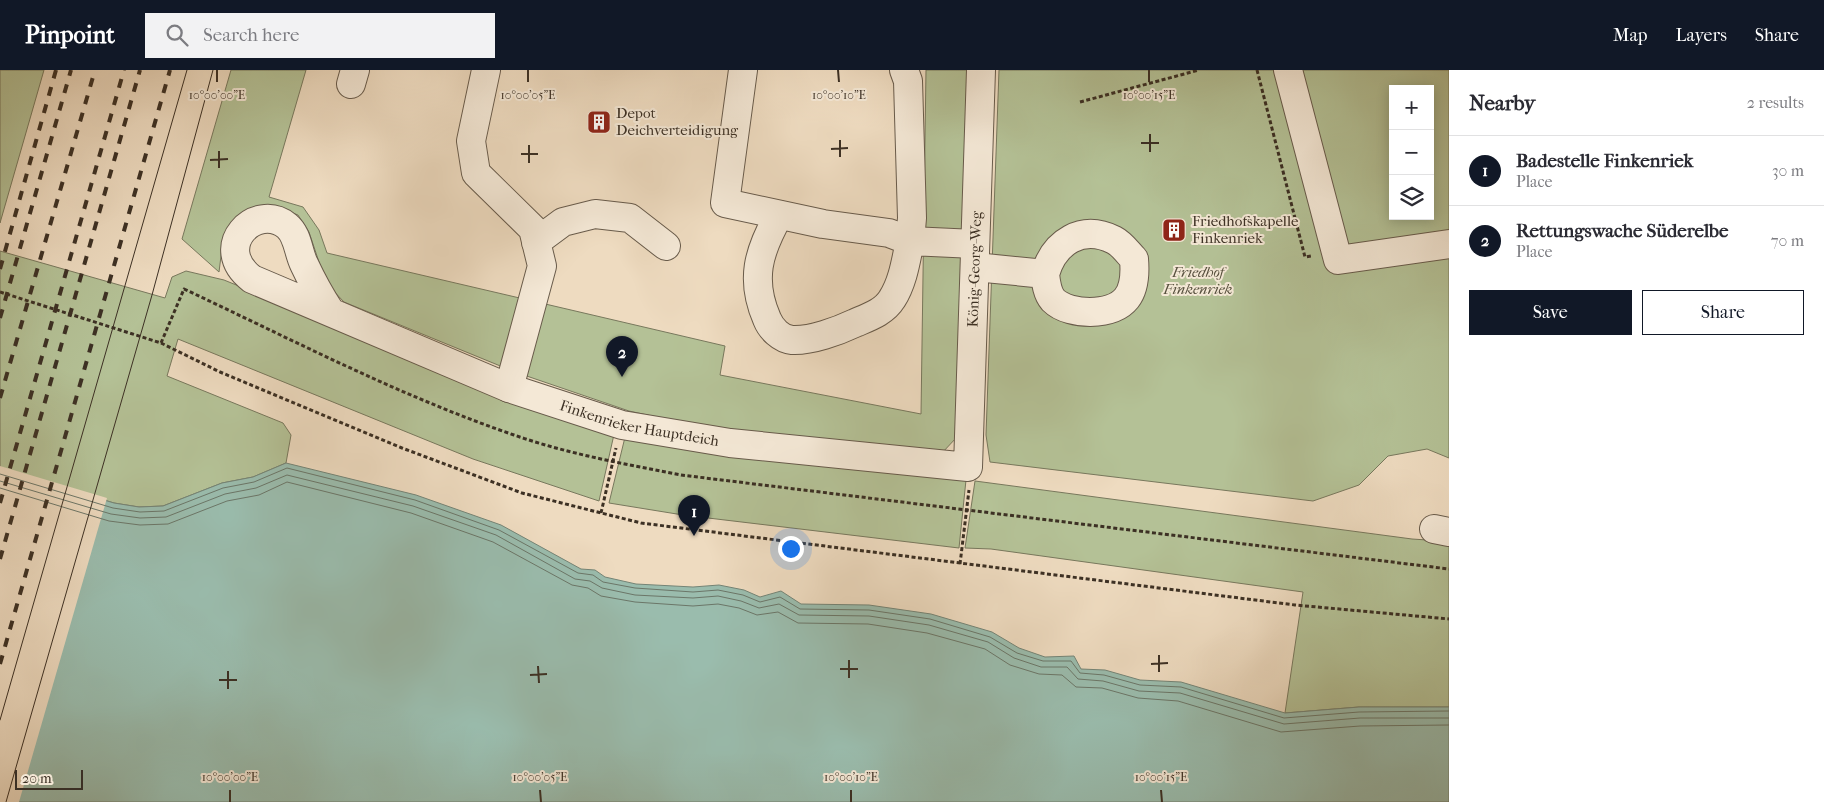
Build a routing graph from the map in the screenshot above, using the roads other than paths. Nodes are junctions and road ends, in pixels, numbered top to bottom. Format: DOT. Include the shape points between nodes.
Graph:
graph roads {
  1 [pos="486,70"];
  2 [pos="743,70"];
  3 [pos="904,70"];
  4 [pos="981,70"];
  5 [pos="1288,70"];
  6 [pos="779,215"];
  7 [pos="910,241"];
  8 [pos="536,242"];
  9 [pos="1449,244"];
  10 [pos="666,246"];
  11 [pos="975,255"];
  12 [pos="1046,274"];
  13 [pos="330,311"];
  14 [pos="509,388"];
  15 [pos="969,477"];
  1 -- 8 [label="street" via="471,141 476,173 533,229"];
  2 -- 6 [label="street" via="725,203"];
  3 -- 7 [label="street" via="908,81"];
  4 -- 11 [label="street, König-Georg-Weg"];
  5 -- 9 [label="street" via="1338,260"];
  6 -- 7 [label="street" via="889,233"];
  6 -- 7 [label="street" via="760,256 756,279 760,302 770,327 791,340 847,327 881,312 892,299 903,275"];
  7 -- 11 [label="street"];
  8 -- 10 [label="street" via="563,222 595,214 630,218"];
  8 -- 14 [label="street" via="542,266"];
  11 -- 12 [label="street"];
  11 -- 15 [label="street, König-Georg-Weg"];
  13 -- 14 [label="street, Finkenrieker Hauptdeich"];
  14 -- 15 [label="street, Finkenrieker Hauptdeich" via="622,425 678,436"];
}
